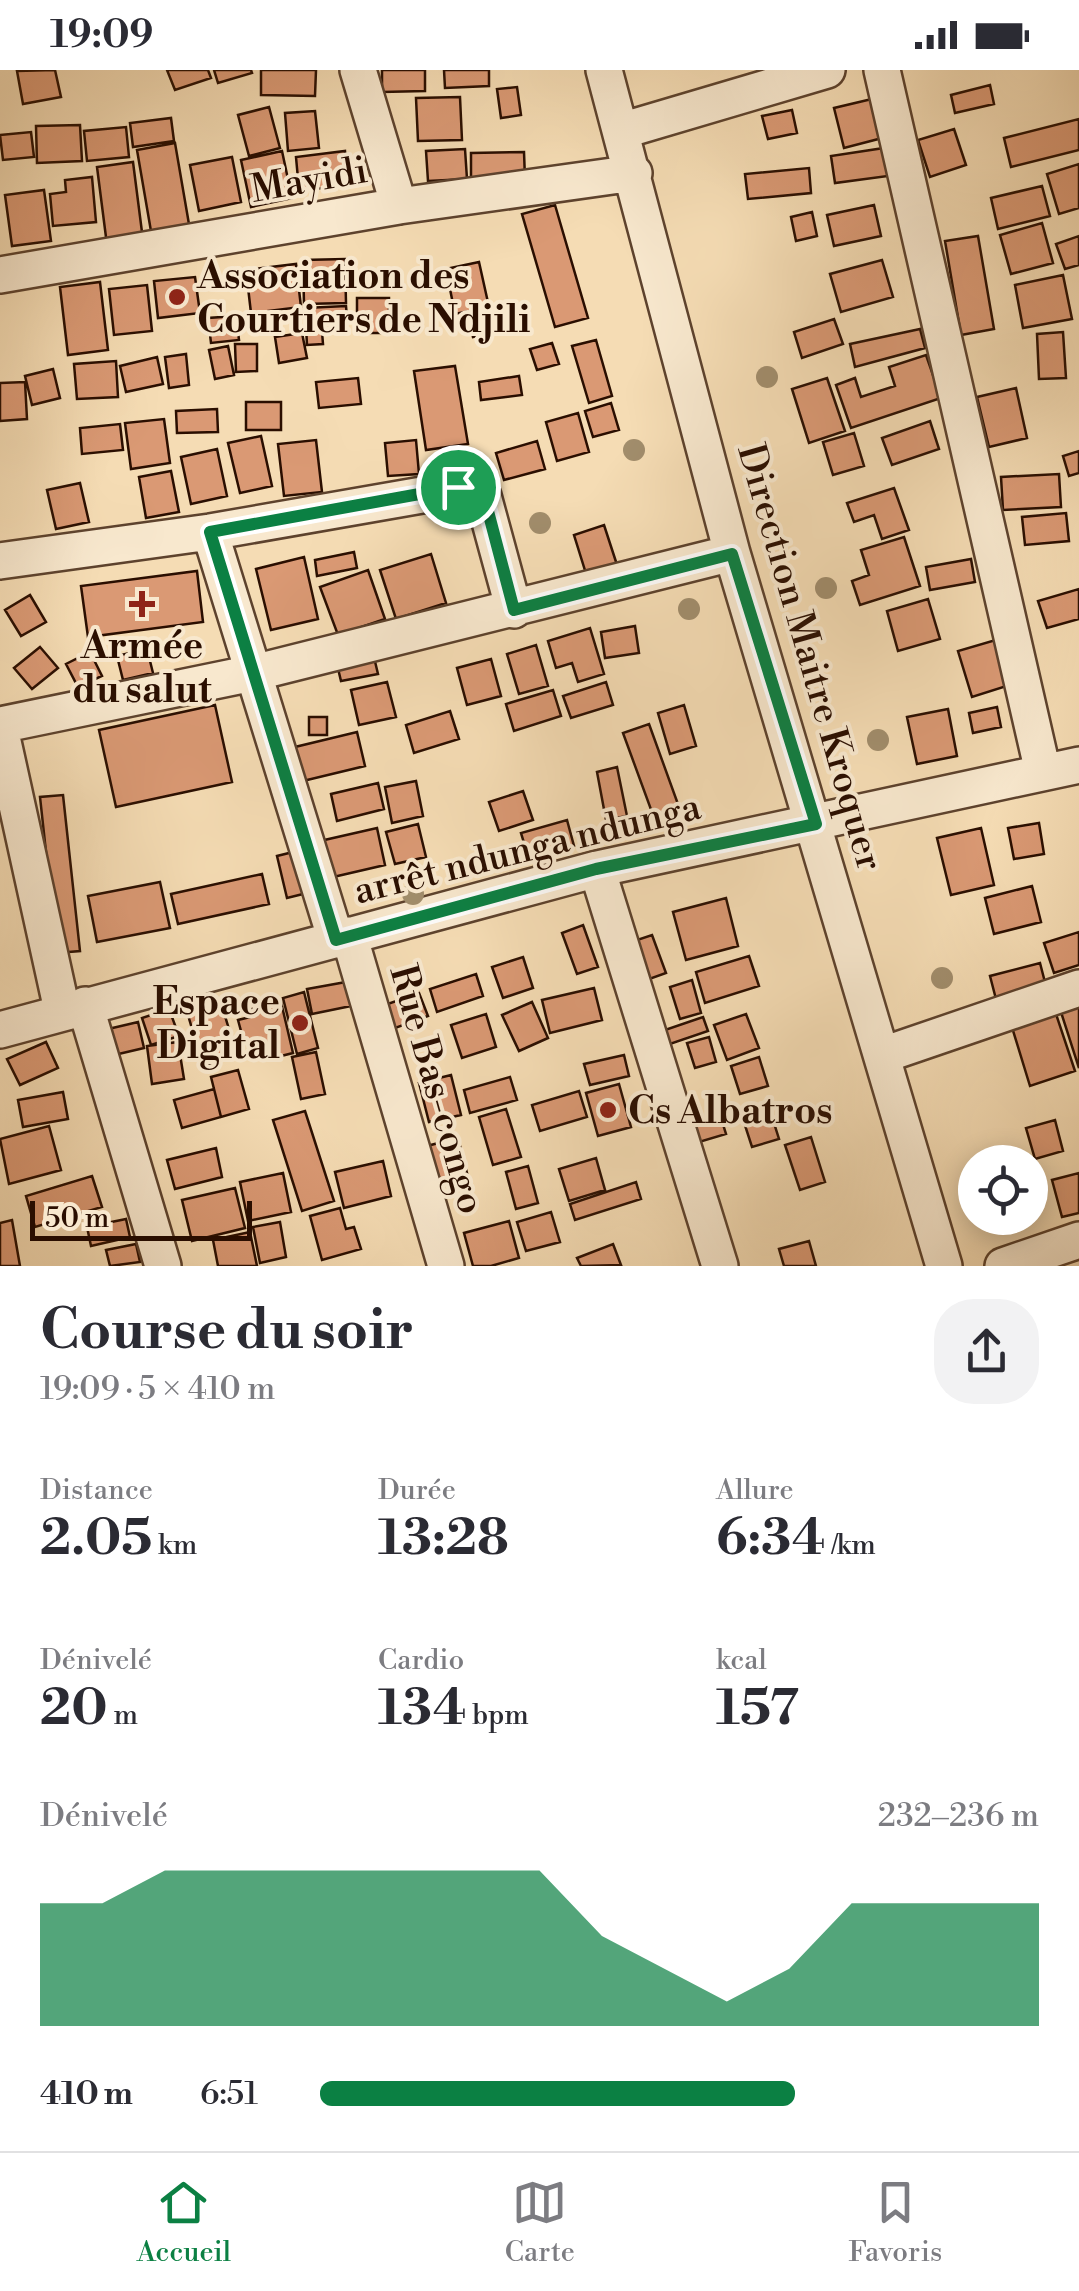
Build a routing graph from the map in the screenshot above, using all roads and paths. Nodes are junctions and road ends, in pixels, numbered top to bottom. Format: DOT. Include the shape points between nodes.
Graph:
graph roads {
  1 [pos="358,70"];
  2 [pos="604,70"];
  3 [pos="827,70"];
  4 [pos="882,70"];
  5 [pos="621,131"];
  6 [pos="634,173"];
  7 [pos="399,206"];
  8 [pos="0,275"];
  9 [pos="210,532"];
  10 [pos="732,554"];
  11 [pos="0,560"];
  12 [pos="514,610"];
  13 [pos="253,673"];
  14 [pos="0,726"];
  15 [pos="1079,765"];
  16 [pos="1043,772"];
  17 [pos="816,824"];
  18 [pos="596,869"];
  19 [pos="342,938"];
  20 [pos="1079,988"];
  21 [pos="73,1008"];
  22 [pos="0,1030"];
  23 [pos="883,1055"];
  24 [pos="1079,1240"];
  25 [pos="164,1266"];
  26 [pos="446,1266"];
  27 [pos="720,1266"];
  28 [pos="944,1266"];
  29 [pos="1003,1266"];
  1 -- 7 [label="street"];
  2 -- 5 [label="street, Direction Maitre Kroquer"];
  3 -- 5 [label="street"];
  4 -- 16 [label="street"];
  5 -- 6 [label="street, Direction Maitre Kroquer"];
  6 -- 7 [label="street, Mayidi"];
  6 -- 10 [label="street, Direction Maitre Kroquer"];
  7 -- 8 [label="street, Mayidi"];
  9 -- 11 [label="street"];
  9 -- 12 [label="street" via="473,488 484,496"];
  9 -- 13 [label="street, Rue Bas-congo"];
  10 -- 12 [label="street"];
  10 -- 17 [label="street, Direction Maitre Kroquer"];
  12 -- 13 [label="street"];
  13 -- 14 [label="street"];
  13 -- 19 [label="street, Rue Bas-congo"];
  14 -- 21 [label="street"];
  15 -- 16 [label="street, arrêt ndunga ndunga"];
  16 -- 17 [label="street, arrêt ndunga ndunga"];
  17 -- 18 [label="street, arrêt ndunga ndunga"];
  17 -- 23 [label="street, Direction Maitre Kroquer"];
  18 -- 19 [label="street, arrêt ndunga ndunga"];
  18 -- 27 [label="street"];
  19 -- 21 [label="street, arrêt ndunga ndunga"];
  19 -- 26 [label="street, Rue Bas-congo"];
  20 -- 23 [label="street"];
  21 -- 22 [label="street, arrêt ndunga ndunga"];
  21 -- 25 [label="street"];
  23 -- 28 [label="street, Direction Maitre Kroquer"];
  24 -- 29 [label="street"];
}
